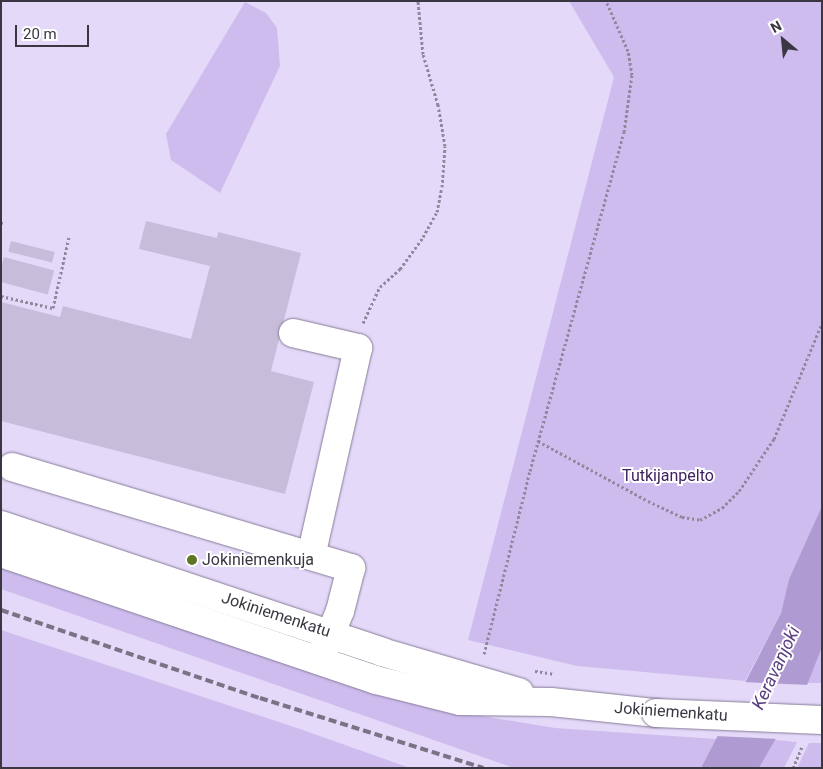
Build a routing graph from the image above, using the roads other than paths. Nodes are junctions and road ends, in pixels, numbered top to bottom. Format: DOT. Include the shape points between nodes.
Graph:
graph roads {
  1 [pos="293,333"];
  2 [pos="12,467"];
  3 [pos="1,525"];
  4 [pos="1,553"];
  5 [pos="311,556"];
  6 [pos="330,633"];
  7 [pos="320,659"];
  8 [pos="551,702"];
  9 [pos="822,720"];
  1 -- 5 [label="main road" via="358,348"];
  2 -- 5 [label="main road"];
  3 -- 6 [label="main road, Jokiniemenkatu"];
  4 -- 7 [label="main road, Jokiniemenkatu"];
  5 -- 6 [label="main road" via="351,568 340,611"];
  6 -- 7 [label="main road"];
  6 -- 8 [label="main road, Jokiniemenkatu"];
  7 -- 8 [label="main road, Jokiniemenkatu" via="376,680 460,700"];
  8 -- 9 [label="main road, Jokiniemenkatu, bridge" via="656,713"];
}
